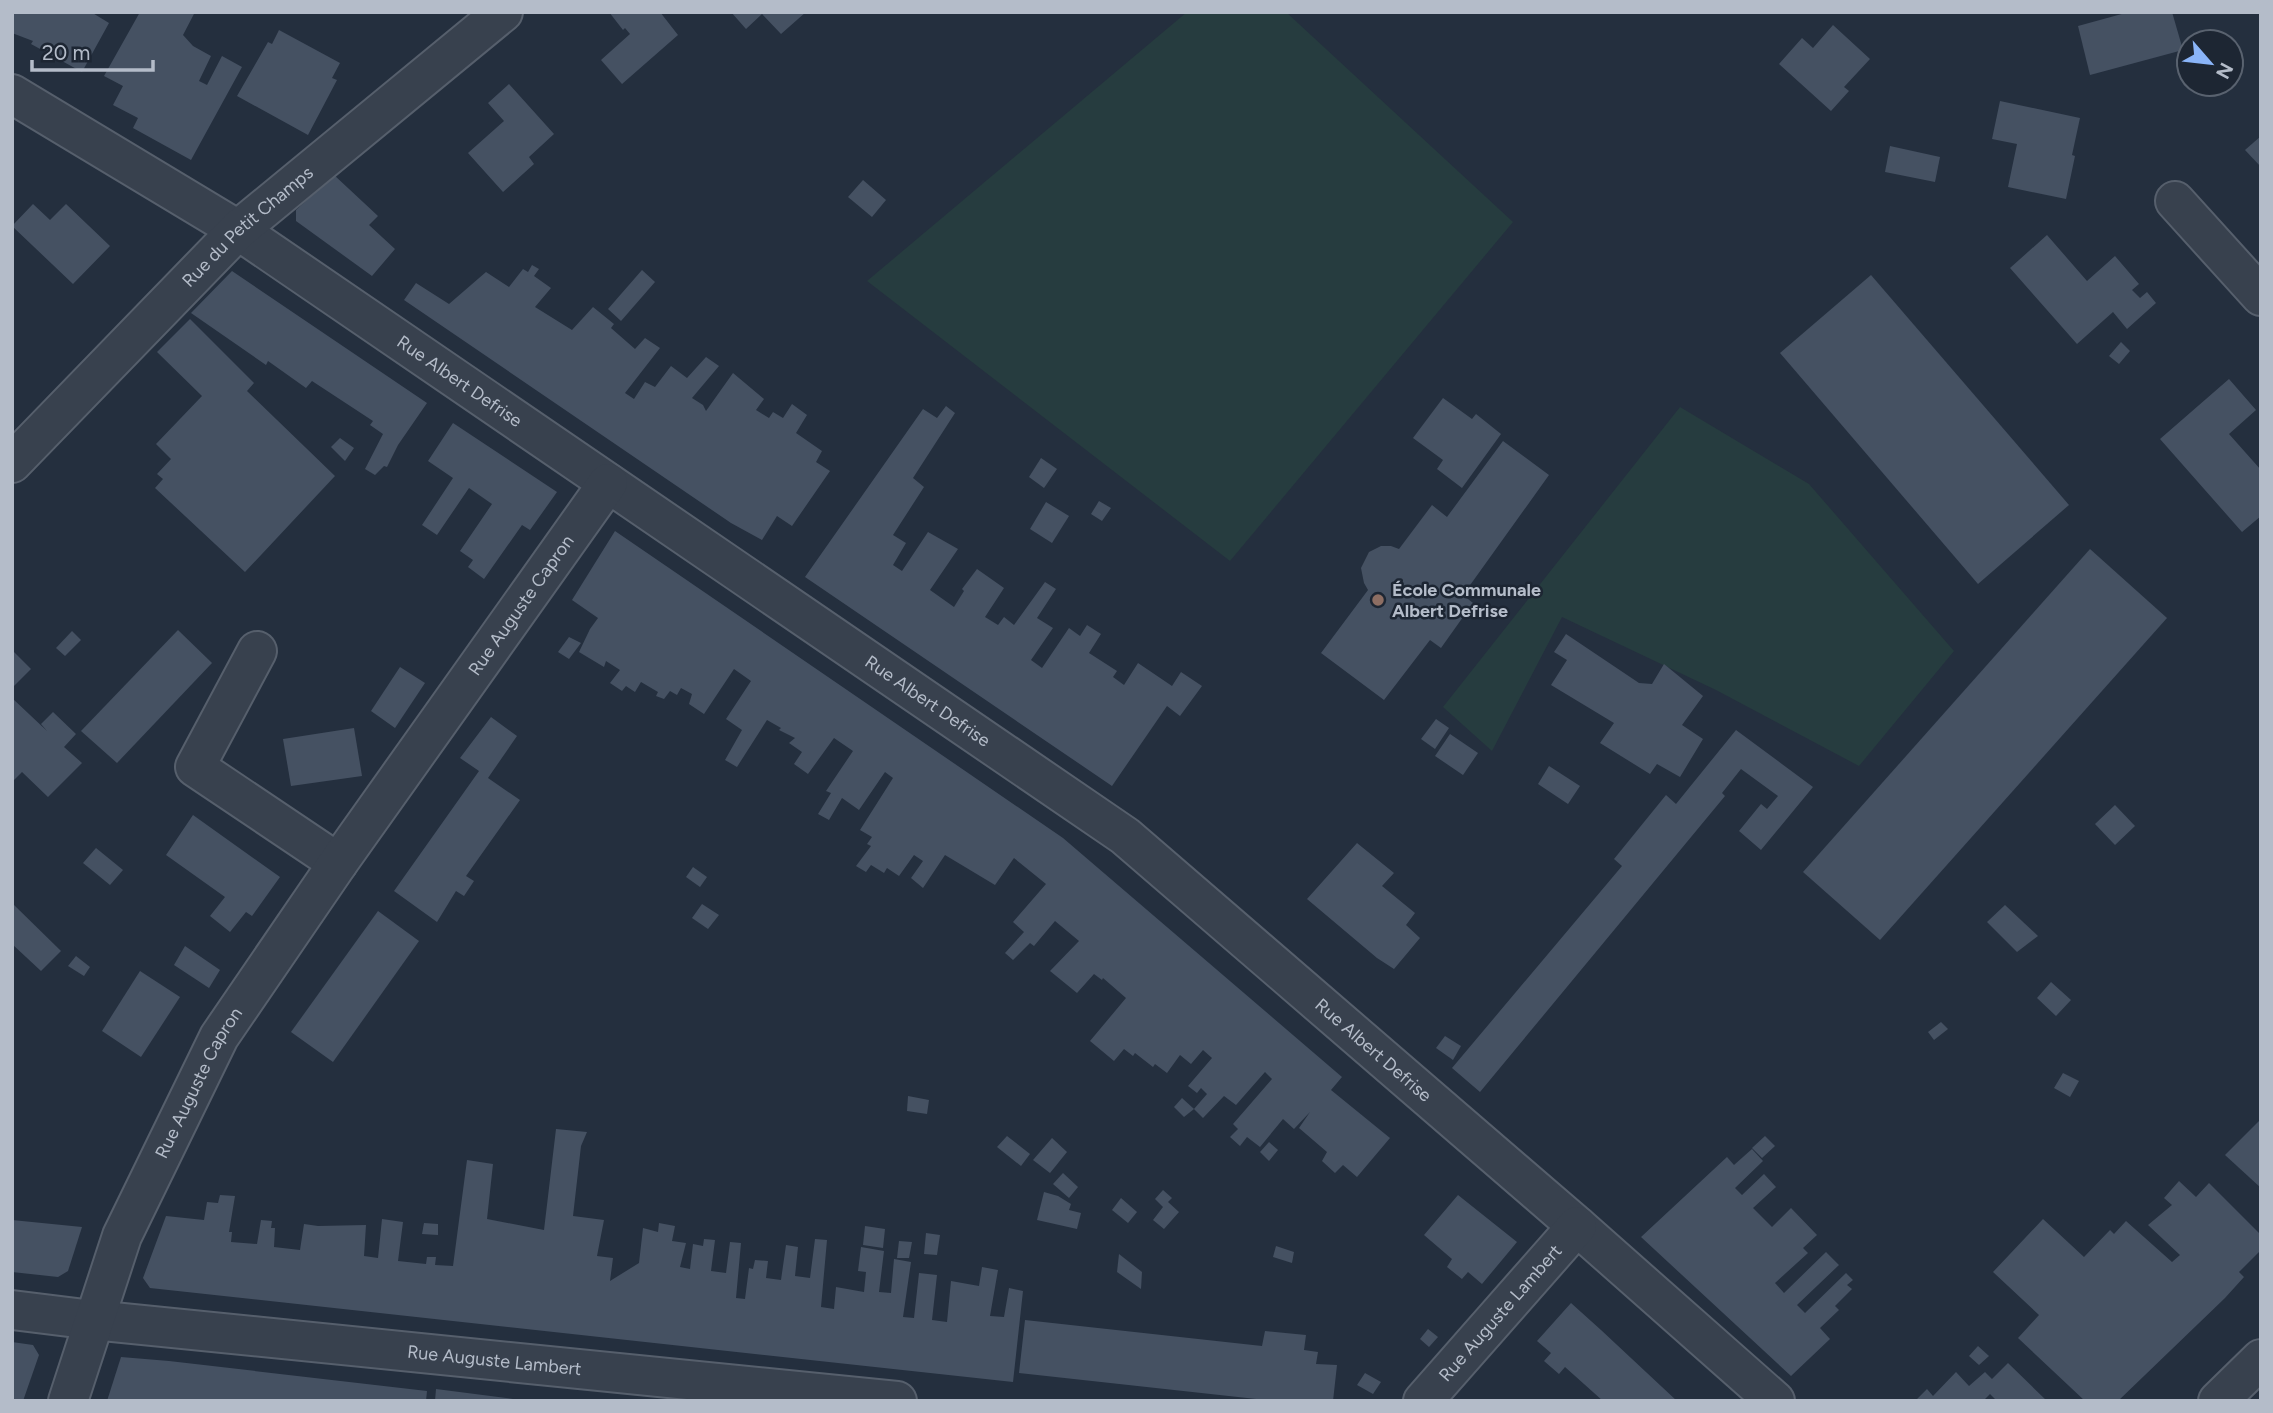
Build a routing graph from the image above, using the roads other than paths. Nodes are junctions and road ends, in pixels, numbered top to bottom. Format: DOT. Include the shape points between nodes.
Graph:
graph roads {
  1 [pos="503,12"];
  2 [pos="12,93"];
  3 [pos="2175,201"];
  4 [pos="238,230"];
  5 [pos="2261,296"];
  6 [pos="12,463"];
  7 [pos="608,483"];
  8 [pos="257,651"];
  9 [pos="338,863"];
  10 [pos="1577,1226"];
  11 [pos="12,1310"];
  12 [pos="93,1320"];
  13 [pos="2261,1359"];
  14 [pos="68,1401"];
  15 [pos="897,1401"];
  16 [pos="1423,1401"];
  17 [pos="1775,1401"];
  18 [pos="2218,1401"];
  1 -- 4 [label="street, Rue du Petit Champs"];
  2 -- 4 [label="street, Rue Albert Defrise"];
  3 -- 5 [label="street"];
  4 -- 6 [label="street, Rue du Petit Champs"];
  4 -- 7 [label="street, Rue Albert Defrise"];
  7 -- 9 [label="street, Rue Auguste Capron"];
  7 -- 10 [label="street, Rue Albert Defrise" via="1125,836"];
  8 -- 9 [label="street" via="195,767"];
  9 -- 12 [label="street, Rue Auguste Capron" via="219,1037 122,1236"];
  10 -- 16 [label="street, Rue Auguste Lambert"];
  10 -- 17 [label="street, Rue Albert Defrise"];
  11 -- 12 [label="street"];
  12 -- 14 [label="street, Rue Auguste Capron"];
  12 -- 15 [label="street, Rue Auguste Lambert"];
  13 -- 18 [label="street"];
}
